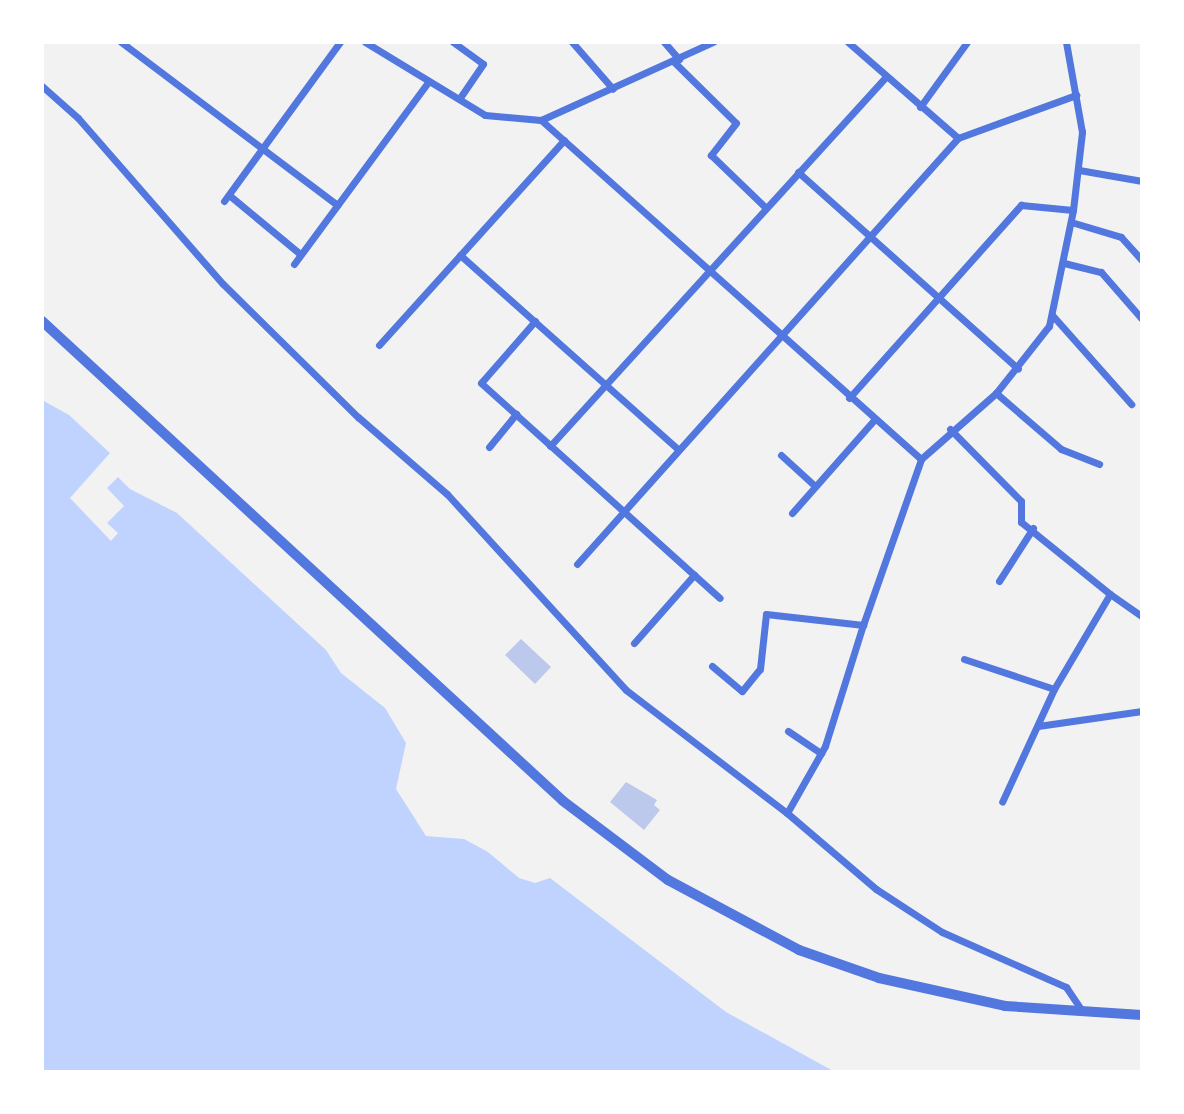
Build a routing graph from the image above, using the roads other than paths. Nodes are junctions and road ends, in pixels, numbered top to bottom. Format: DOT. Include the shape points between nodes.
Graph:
graph roads {
  1 [pos="121,42"];
  2 [pos="340,42"];
  3 [pos="365,42"];
  4 [pos="385,42"];
  5 [pos="453,42"];
  6 [pos="572,42"];
  7 [pos="664,42"];
  8 [pos="713,42"];
  9 [pos="848,42"];
  10 [pos="967,42"];
  11 [pos="1066,42"];
  12 [pos="379,50"];
  13 [pos="676,60"];
  14 [pos="886,78"];
  15 [pos="429,81"];
  16 [pos="42,86"];
  17 [pos="613,89"];
  18 [pos="1076,95"];
  19 [pos="459,99"];
  20 [pos="920,107"];
  21 [pos="541,120"];
  22 [pos="958,138"];
  23 [pos="564,140"];
  24 [pos="262,148"];
  25 [pos="1079,170"];
  26 [pos="799,172"];
  27 [pos="1142,181"];
  28 [pos="337,205"];
  29 [pos="766,208"];
  30 [pos="1073,210"];
  31 [pos="1071,222"];
  32 [pos="869,236"];
  33 [pos="300,254"];
  34 [pos="460,255"];
  35 [pos="1142,260"];
  36 [pos="1064,263"];
  37 [pos="294,264"];
  38 [pos="709,271"];
  39 [pos="938,298"];
  40 [pos="1053,316"];
  41 [pos="1142,318"];
  42 [pos="42,321"];
  43 [pos="535,321"];
  44 [pos="781,336"];
  45 [pos="379,345"];
  46 [pos="1018,369"];
  47 [pos="606,384"];
  48 [pos="996,393"];
  49 [pos="849,398"];
  50 [pos="1130,404"];
  51 [pos="516,414"];
  52 [pos="874,420"];
  53 [pos="950,429"];
  54 [pos="550,446"];
  55 [pos="489,447"];
  56 [pos="678,449"];
  57 [pos="781,455"];
  58 [pos="921,458"];
  59 [pos="1099,464"];
  60 [pos="815,486"];
  61 [pos="622,511"];
  62 [pos="792,513"];
  63 [pos="1033,528"];
  64 [pos="578,564"];
  65 [pos="694,575"];
  66 [pos="999,581"];
  67 [pos="1110,594"];
  68 [pos="720,598"];
  69 [pos="1142,616"];
  70 [pos="863,625"];
  71 [pos="634,643"];
  72 [pos="964,659"];
  73 [pos="712,666"];
  74 [pos="1054,689"];
  75 [pos="1142,711"];
  76 [pos="1038,726"];
  77 [pos="788,731"];
  78 [pos="821,753"];
  79 [pos="1002,802"];
  80 [pos="787,813"];
  81 [pos="1084,1015"];
  82 [pos="1142,1015"];
  1 -- 24 [label="street"];
  2 -- 24 [label="street"];
  3 -- 12 [label="street"];
  4 -- 12 [label="street"];
  5 -- 19 [label="street" via="483,64"];
  6 -- 17 [label="street"];
  7 -- 13 [label="street"];
  8 -- 13 [label="street"];
  9 -- 14 [label="street"];
  10 -- 20 [label="street"];
  11 -- 18 [label="street"];
  12 -- 15 [label="street"];
  13 -- 17 [label="street"];
  13 -- 29 [label="street" via="736,123 711,155"];
  14 -- 20 [label="street"];
  14 -- 26 [label="street"];
  15 -- 19 [label="street"];
  15 -- 28 [label="street"];
  16 -- 80 [label="street" via="78,118 195,256 358,417 447,495 626,690"];
  17 -- 21 [label="street"];
  18 -- 22 [label="street"];
  18 -- 25 [label="street" via="1082,132"];
  19 -- 21 [label="street" via="485,116"];
  20 -- 22 [label="street"];
  21 -- 23 [label="street"];
  22 -- 32 [label="street"];
  23 -- 34 [label="street"];
  23 -- 38 [label="street"];
  24 -- 28 [label="street"];
  24 -- 33 [label="street" via="226,198"];
  25 -- 27 [label="street"];
  25 -- 30 [label="street"];
  26 -- 29 [label="street"];
  26 -- 32 [label="street"];
  28 -- 33 [label="street"];
  29 -- 38 [label="street"];
  30 -- 31 [label="street"];
  30 -- 39 [label="street" via="1021,205"];
  31 -- 35 [label="street" via="1121,237"];
  31 -- 36 [label="street"];
  32 -- 39 [label="street"];
  32 -- 44 [label="street"];
  33 -- 37 [label="street"];
  34 -- 43 [label="street"];
  34 -- 45 [label="street"];
  36 -- 40 [label="street"];
  36 -- 41 [label="street" via="1101,272"];
  38 -- 44 [label="street"];
  38 -- 47 [label="street"];
  39 -- 46 [label="street"];
  39 -- 49 [label="street"];
  40 -- 46 [label="street"];
  40 -- 50 [label="street"];
  42 -- 81 [label="street" via="563,800 668,880 751,927 844,967 961,999"];
  43 -- 47 [label="street"];
  43 -- 51 [label="street" via="481,383"];
  44 -- 49 [label="street"];
  44 -- 56 [label="street"];
  46 -- 48 [label="street"];
  47 -- 54 [label="street"];
  47 -- 56 [label="street"];
  48 -- 53 [label="street"];
  48 -- 59 [label="street" via="1060,449"];
  49 -- 52 [label="street"];
  51 -- 54 [label="street"];
  51 -- 55 [label="street"];
  52 -- 58 [label="street"];
  52 -- 60 [label="street"];
  53 -- 58 [label="street"];
  53 -- 63 [label="street" via="1021,501 1021,522"];
  54 -- 61 [label="street"];
  56 -- 61 [label="street"];
  57 -- 60 [label="street"];
  58 -- 70 [label="street"];
  60 -- 62 [label="street"];
  61 -- 64 [label="street"];
  61 -- 65 [label="street"];
  63 -- 66 [label="street"];
  63 -- 67 [label="street" via="1066,561"];
  65 -- 68 [label="street"];
  65 -- 71 [label="street"];
  67 -- 69 [label="street"];
  67 -- 74 [label="street"];
  70 -- 73 [label="street" via="766,614 760,669 742,691"];
  70 -- 78 [label="street"];
  72 -- 74 [label="street"];
  74 -- 76 [label="street"];
  75 -- 76 [label="street"];
  76 -- 79 [label="street"];
  77 -- 78 [label="street"];
  78 -- 80 [label="street"];
  80 -- 81 [label="street" via="876,889 942,932 1066,987"];
  81 -- 82 [label="street"];
}
